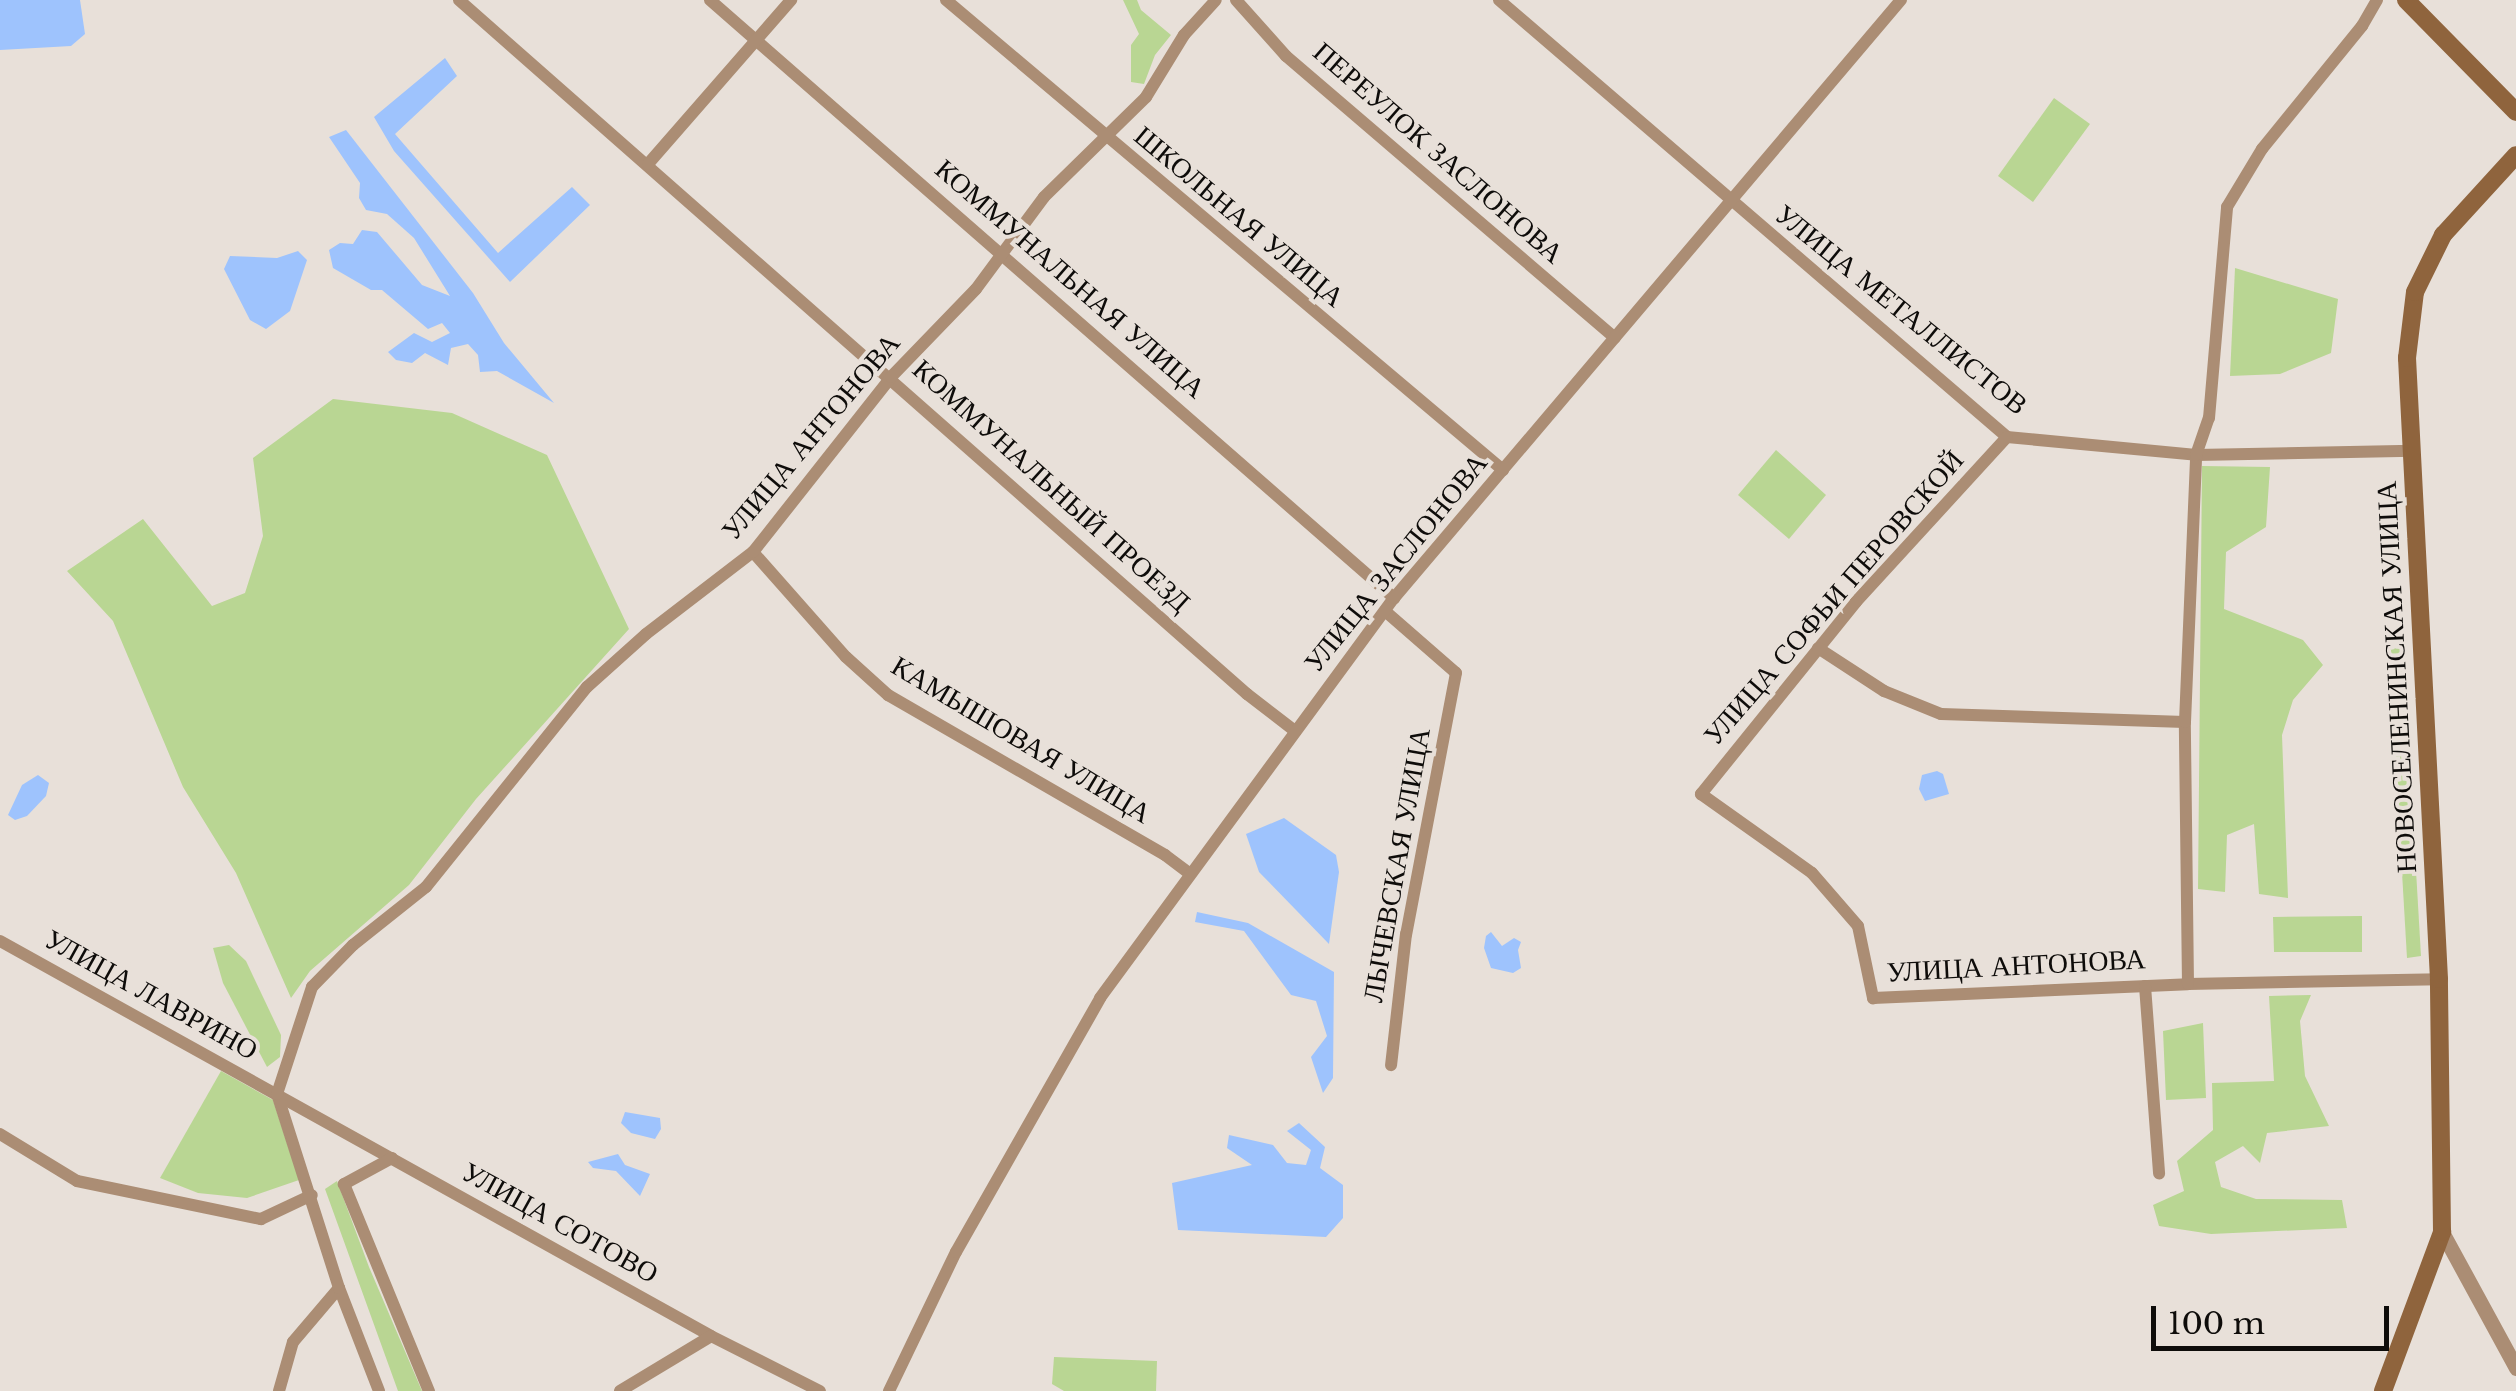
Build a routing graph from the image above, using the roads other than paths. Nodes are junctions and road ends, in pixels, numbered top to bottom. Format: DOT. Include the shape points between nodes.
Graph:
graph roads {
  1 [pos="459,0"];
  2 [pos="710,0"];
  3 [pos="791,0"];
  4 [pos="946,0"];
  5 [pos="1216,0"];
  6 [pos="1236,0"];
  7 [pos="1499,0"];
  8 [pos="1901,0"];
  9 [pos="2377,0"];
  10 [pos="2406,0"];
  11 [pos="760,40"];
  12 [pos="2516,112"];
  13 [pos="1105,138"];
  14 [pos="2516,155"];
  15 [pos="648,164"];
  16 [pos="1730,203"];
  17 [pos="1002,252"];
  18 [pos="1614,338"];
  19 [pos="891,377"];
  20 [pos="2007,437"];
  21 [pos="2413,451"];
  22 [pos="2196,454"];
  23 [pos="1502,470"];
  24 [pos="752,552"];
  25 [pos="1394,598"];
  26 [pos="1385,611"];
  27 [pos="1818,648"];
  28 [pos="2185,722"];
  29 [pos="1294,731"];
  30 [pos="1701,794"];
  31 [pos="1190,874"];
  32 [pos="0,941"];
  33 [pos="2439,979"];
  34 [pos="2188,984"];
  35 [pos="2146,986"];
  36 [pos="1391,1065"];
  37 [pos="278,1094"];
  38 [pos="0,1134"];
  39 [pos="392,1158"];
  40 [pos="2159,1174"];
  41 [pos="312,1196"];
  42 [pos="2442,1232"];
  43 [pos="339,1288"];
  44 [pos="711,1336"];
  45 [pos="2516,1368"];
  46 [pos="279,1391"];
  47 [pos="380,1391"];
  48 [pos="430,1391"];
  49 [pos="620,1391"];
  50 [pos="820,1391"];
  51 [pos="888,1391"];
  52 [pos="2383,1391"];
  1 -- 15 [label="street, КОММУНАЛЬНЫЙ ПРОЕЗД"];
  2 -- 11 [label="street, КОММУНАЛЬНАЯ УЛИЦА"];
  3 -- 11 [label="street"];
  4 -- 13 [label="street, ШКОЛЬНАЯ УЛИЦА"];
  5 -- 13 [label="street, УЛИЦА АНТОНОВА" via="1184,35 1146,96"];
  6 -- 18 [label="street, ПЕРЕУЛОК ЗАСЛОНОВА" via="1286,56"];
  7 -- 16 [label="street, УЛИЦА МЕТАЛЛИСТОВ"];
  8 -- 16 [label="street, УЛИЦА ЗАСЛОНОВА"];
  9 -- 22 [label="street" via="2262,149 2226,207 2209,418"];
  10 -- 12 [label="main road"];
  11 -- 15 [label="street"];
  11 -- 17 [label="street, КОММУНАЛЬНАЯ УЛИЦА"];
  13 -- 17 [label="street, УЛИЦА АНТОНОВА" via="1044,197"];
  13 -- 23 [label="street, ШКОЛЬНАЯ УЛИЦА"];
  14 -- 21 [label="main road, НОВОСЕЛЕНИНСКАЯ УЛИЦА" via="2443,235 2415,292 2407,358"];
  15 -- 19 [label="street, КОММУНАЛЬНЫЙ ПРОЕЗД"];
  16 -- 18 [label="street, УЛИЦА ЗАСЛОНОВА"];
  16 -- 20 [label="street, УЛИЦА МЕТАЛЛИСТОВ"];
  17 -- 19 [label="street, УЛИЦА АНТОНОВА" via="976,289"];
  17 -- 25 [label="street, КОММУНАЛЬНАЯ УЛИЦА"];
  18 -- 23 [label="street, УЛИЦА ЗАСЛОНОВА"];
  19 -- 24 [label="street, УЛИЦА АНТОНОВА"];
  19 -- 29 [label="street, КОММУНАЛЬНЫЙ ПРОЕЗД"];
  20 -- 22 [label="street, УЛИЦА МЕТАЛЛИСТОВ"];
  20 -- 27 [label="street, УЛИЦА СОФЬИ ПЕРОВСКОЙ"];
  21 -- 22 [label="street, УЛИЦА МЕТАЛЛИСТОВ"];
  21 -- 33 [label="main road, НОВОСЕЛЕНИНСКАЯ УЛИЦА"];
  22 -- 28 [label="street"];
  23 -- 25 [label="street, УЛИЦА ЗАСЛОНОВА"];
  24 -- 31 [label="street, КАМЫШОВАЯ УЛИЦА" via="888,695"];
  24 -- 37 [label="street, УЛИЦА АНТОНОВА" via="586,687 426,887 312,987"];
  25 -- 26 [label="street, УЛИЦА ЗАСЛОНОВА"];
  26 -- 29 [label="street, УЛИЦА ЗАСЛОНОВА"];
  26 -- 36 [label="street, ЛЫЧЕВСКАЯ УЛИЦА" via="1456,673 1406,934"];
  27 -- 28 [label="street" via="1884,691 1942,714"];
  27 -- 30 [label="street, УЛИЦА СОФЬИ ПЕРОВСКОЙ"];
  28 -- 34 [label="street"];
  29 -- 31 [label="street, УЛИЦА ЗАСЛОНОВА"];
  30 -- 35 [label="street, УЛИЦА АНТОНОВА" via="1812,873 1858,926 1873,998"];
  31 -- 51 [label="street, УЛИЦА ЗАСЛОНОВА" via="1100,998 986,1198"];
  32 -- 37 [label="street, УЛИЦА ЛАВРИНО"];
  33 -- 34 [label="street, УЛИЦА АНТОНОВА"];
  33 -- 42 [label="main road, НОВОСЕЛЕНИНСКАЯ УЛИЦА"];
  34 -- 35 [label="street, УЛИЦА АНТОНОВА"];
  35 -- 40 [label="street"];
  37 -- 39 [label="street, УЛИЦА СОТОВО"];
  37 -- 41 [label="street"];
  38 -- 41 [label="street" via="77,1181 261,1219"];
  39 -- 44 [label="street, УЛИЦА СОТОВО"];
  39 -- 48 [label="street" via="344,1184"];
  41 -- 43 [label="street"];
  42 -- 45 [label="street"];
  42 -- 52 [label="main road"];
  43 -- 46 [label="street" via="293,1342"];
  43 -- 47 [label="street"];
  44 -- 49 [label="street"];
  44 -- 50 [label="street, УЛИЦА СОТОВО"];
}
